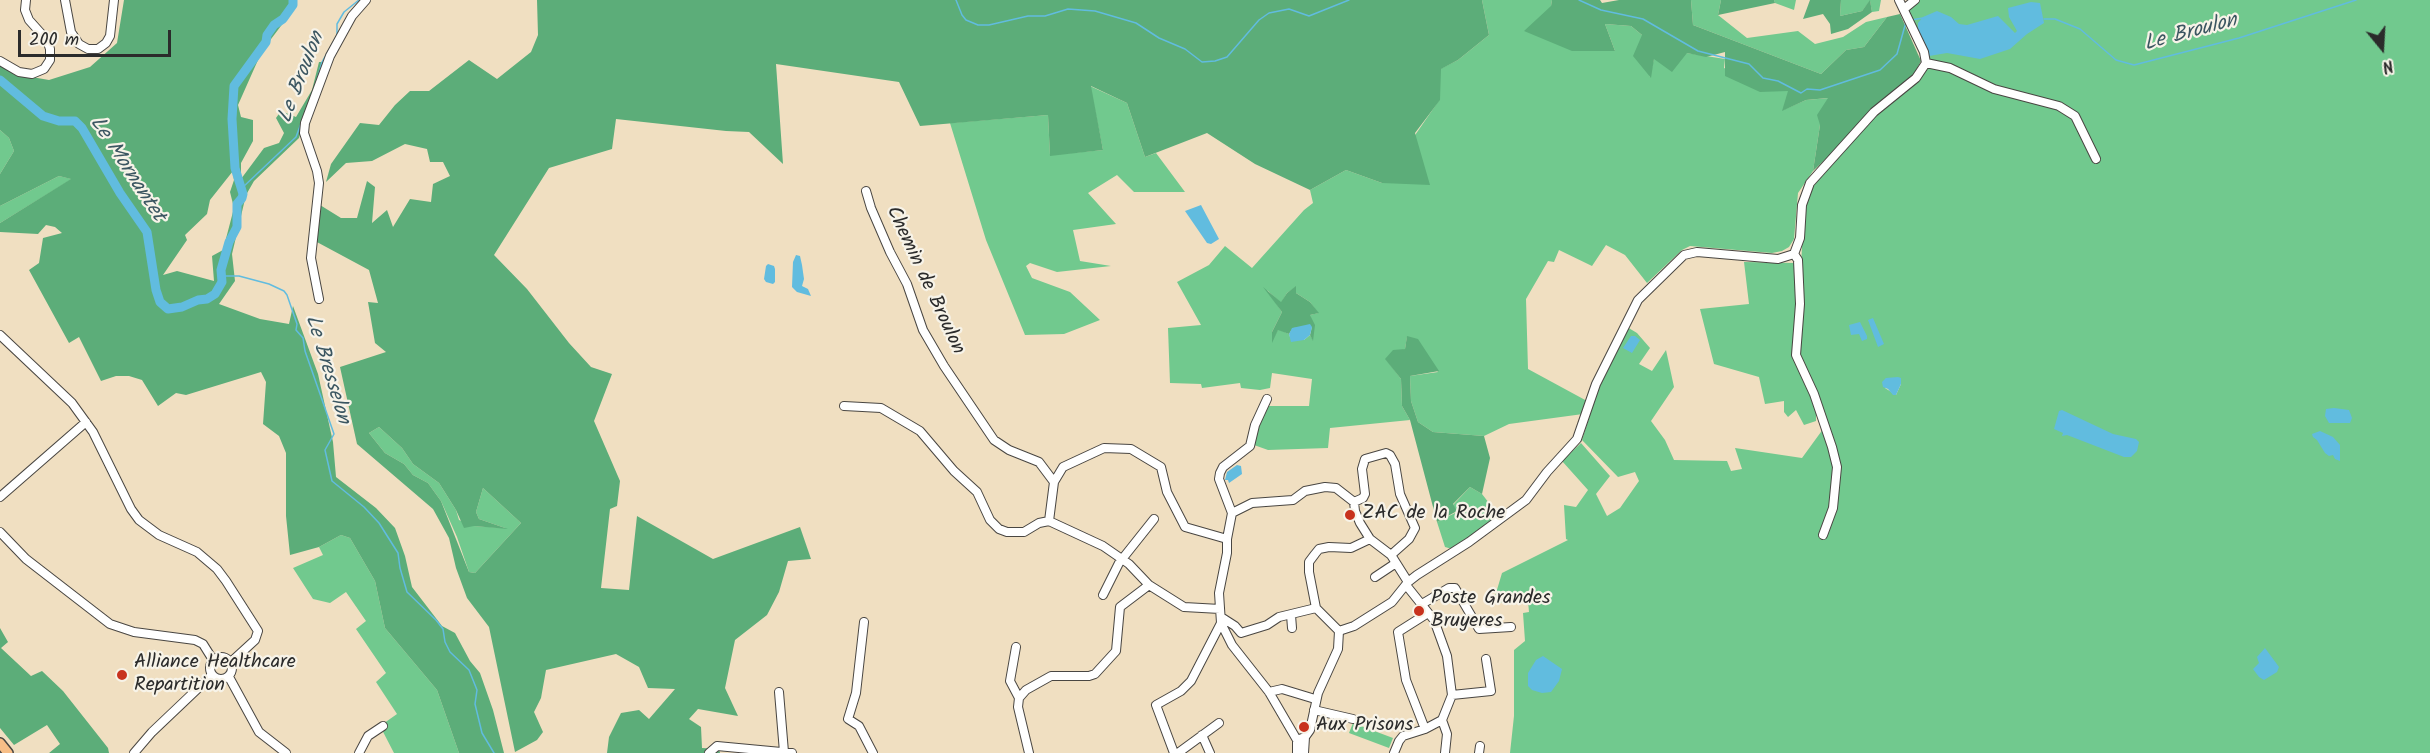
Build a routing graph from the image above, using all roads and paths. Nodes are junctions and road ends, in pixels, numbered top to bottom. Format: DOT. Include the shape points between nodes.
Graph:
graph roads {
  1 [pos="26,0"];
  2 [pos="65,0"];
  3 [pos="114,0"];
  4 [pos="366,0"];
  5 [pos="1899,0"];
  6 [pos="1915,0"];
  7 [pos="1908,17"];
  8 [pos="0,61"];
  9 [pos="1926,63"];
  10 [pos="2096,159"];
  11 [pos="866,191"];
  12 [pos="1794,254"];
  13 [pos="319,300"];
  14 [pos="0,335"];
  15 [pos="1267,399"];
  16 [pos="844,406"];
  17 [pos="86,422"];
  18 [pos="1054,482"];
  19 [pos="0,497"];
  20 [pos="1354,502"];
  21 [pos="1232,513"];
  22 [pos="1154,519"];
  23 [pos="1049,520"];
  24 [pos="0,532"];
  25 [pos="1823,535"];
  26 [pos="1227,539"];
  27 [pos="1370,539"];
  28 [pos="1391,555"];
  29 [pos="1122,558"];
  30 [pos="1396,562"];
  31 [pos="1375,577"];
  32 [pos="1407,583"];
  33 [pos="1149,585"];
  34 [pos="1103,595"];
  35 [pos="1422,604"];
  36 [pos="1316,608"];
  37 [pos="1428,613"];
  38 [pos="1291,615"];
  39 [pos="1221,616"];
  40 [pos="864,622"];
  41 [pos="1511,627"];
  42 [pos="1292,628"];
  43 [pos="1339,631"];
  44 [pos="1016,647"];
  45 [pos="1486,659"];
  46 [pos="213,660"];
  47 [pos="231,662"];
  48 [pos="212,675"];
  49 [pos="228,677"];
  50 [pos="779,692"];
  51 [pos="1269,692"];
  52 [pos="1452,695"];
  53 [pos="1019,698"];
  54 [pos="1315,699"];
  55 [pos="1314,710"];
  56 [pos="1353,719"];
  57 [pos="1442,720"];
  58 [pos="1219,723"];
  59 [pos="383,726"];
  60 [pos="1425,729"];
  61 [pos="1307,734"];
  62 [pos="1202,735"];
  63 [pos="1295,737"];
  64 [pos="0,743"];
  65 [pos="788,752"];
  66 [pos="8,753"];
  67 [pos="134,753"];
  68 [pos="286,753"];
  69 [pos="359,753"];
  70 [pos="709,753"];
  71 [pos="873,753"];
  72 [pos="1029,753"];
  73 [pos="1176,753"];
  74 [pos="1210,753"];
  75 [pos="1297,753"];
  76 [pos="1305,753"];
  77 [pos="1394,753"];
  78 [pos="1445,753"];
  1 -- 8 [label="street" via="29,20 47,40 50,60 44,69 32,74"];
  2 -- 3 [label="street" via="71,32 88,50 98,49 110,36"];
  4 -- 13 [label="street" via="352,16 330,56 305,123 304,133 319,183 311,258"];
  5 -- 7 [label="street"];
  6 -- 7 [label="street"];
  7 -- 9 [label="street"];
  9 -- 10 [label="street" via="1950,68 1994,89 2059,106 2075,116"];
  9 -- 12 [label="street" via="1916,78 1874,112 1810,183"];
  11 -- 18 [label="street, Chemin de Broulon" via="924,330 944,366 994,440 1039,462"];
  12 -- 25 [label="street" via="1798,260 1800,293 1796,355 1814,394 1837,467 1833,508"];
  12 -- 32 [label="street" via="1778,259 1697,252 1684,255 1634,306 1569,450 1518,508"];
  14 -- 17 [label="street" via="72,403"];
  15 -- 21 [label="street" via="1254,425 1250,446 1220,473"];
  16 -- 23 [label="street" via="881,408 920,431 977,492 990,520 999,529 1024,532"];
  17 -- 19 [label="street"];
  17 -- 47 [label="street" via="139,520 209,561 256,625 255,640"];
  18 -- 23 [label="street"];
  18 -- 26 [label="street" via="1063,467 1104,448 1131,449 1161,467 1167,492 1185,527"];
  20 -- 21 [label="street" via="1336,488 1324,487 1305,491 1293,500 1252,503"];
  20 -- 27 [label="street"];
  20 -- 28 [label="street" via="1365,494 1365,459 1390,454 1397,485 1415,528"];
  21 -- 26 [label="street"];
  22 -- 29 [label="street"];
  23 -- 29 [label="street"];
  24 -- 46 [label="street" via="26,559 110,624 134,632 195,640 203,644"];
  26 -- 39 [label="street" via="1219,593"];
  27 -- 28 [label="street"];
  27 -- 36 [label="street" via="1351,548 1319,549 1315,554 1309,562 1309,572"];
  28 -- 30 [label="street"];
  29 -- 33 [label="street"];
  29 -- 34 [label="street"];
  30 -- 31 [label="street"];
  30 -- 32 [label="street"];
  32 -- 35 [label="street"];
  32 -- 43 [label="street" via="1392,602"];
  33 -- 39 [label="street" via="1184,607"];
  33 -- 53 [label="street" via="1120,607 1116,651 1095,674 1052,676"];
  35 -- 37 [label="street"];
  35 -- 41 [label="street" via="1455,588 1479,629"];
  36 -- 38 [label="street"];
  36 -- 43 [label="street"];
  37 -- 52 [label="street" via="1439,630 1447,656"];
  37 -- 60 [label="street" via="1398,632 1406,680"];
  38 -- 39 [label="street" via="1241,633"];
  38 -- 42 [label="street"];
  39 -- 51 [label="street" via="1232,645"];
  39 -- 73 [label="street" via="1191,681 1156,705"];
  40 -- 71 [label="street" via="856,693 848,719 859,726"];
  43 -- 54 [label="street" via="1338,650"];
  44 -- 53 [label="street" via="1010,681"];
  45 -- 52 [label="street" via="1491,691"];
  46 -- 47 [label="street" via="222,657"];
  46 -- 48 [label="street"];
  47 -- 49 [label="street" via="233,668"];
  48 -- 49 [label="street" via="219,679"];
  48 -- 67 [label="street"];
  49 -- 68 [label="street" via="259,732"];
  50 -- 65 [label="street"];
  51 -- 54 [label="street" via="1282,689"];
  51 -- 63 [label="street"];
  52 -- 57 [label="street"];
  53 -- 72 [label="street"];
  54 -- 55 [label="street"];
  55 -- 56 [label="street"];
  55 -- 61 [label="street"];
  57 -- 60 [label="street"];
  57 -- 78 [label="street" via="1447,734"];
  58 -- 62 [label="street"];
  59 -- 69 [label="street" via="368,736"];
  60 -- 77 [label="street" via="1403,736"];
  61 -- 63 [label="street"];
  61 -- 76 [label="street"];
  62 -- 73 [label="street"];
  62 -- 74 [label="street"];
  63 -- 75 [label="street"];
  64 -- 66 [label="main road"];
  65 -- 70 [label="street" via="717,746"];
}
